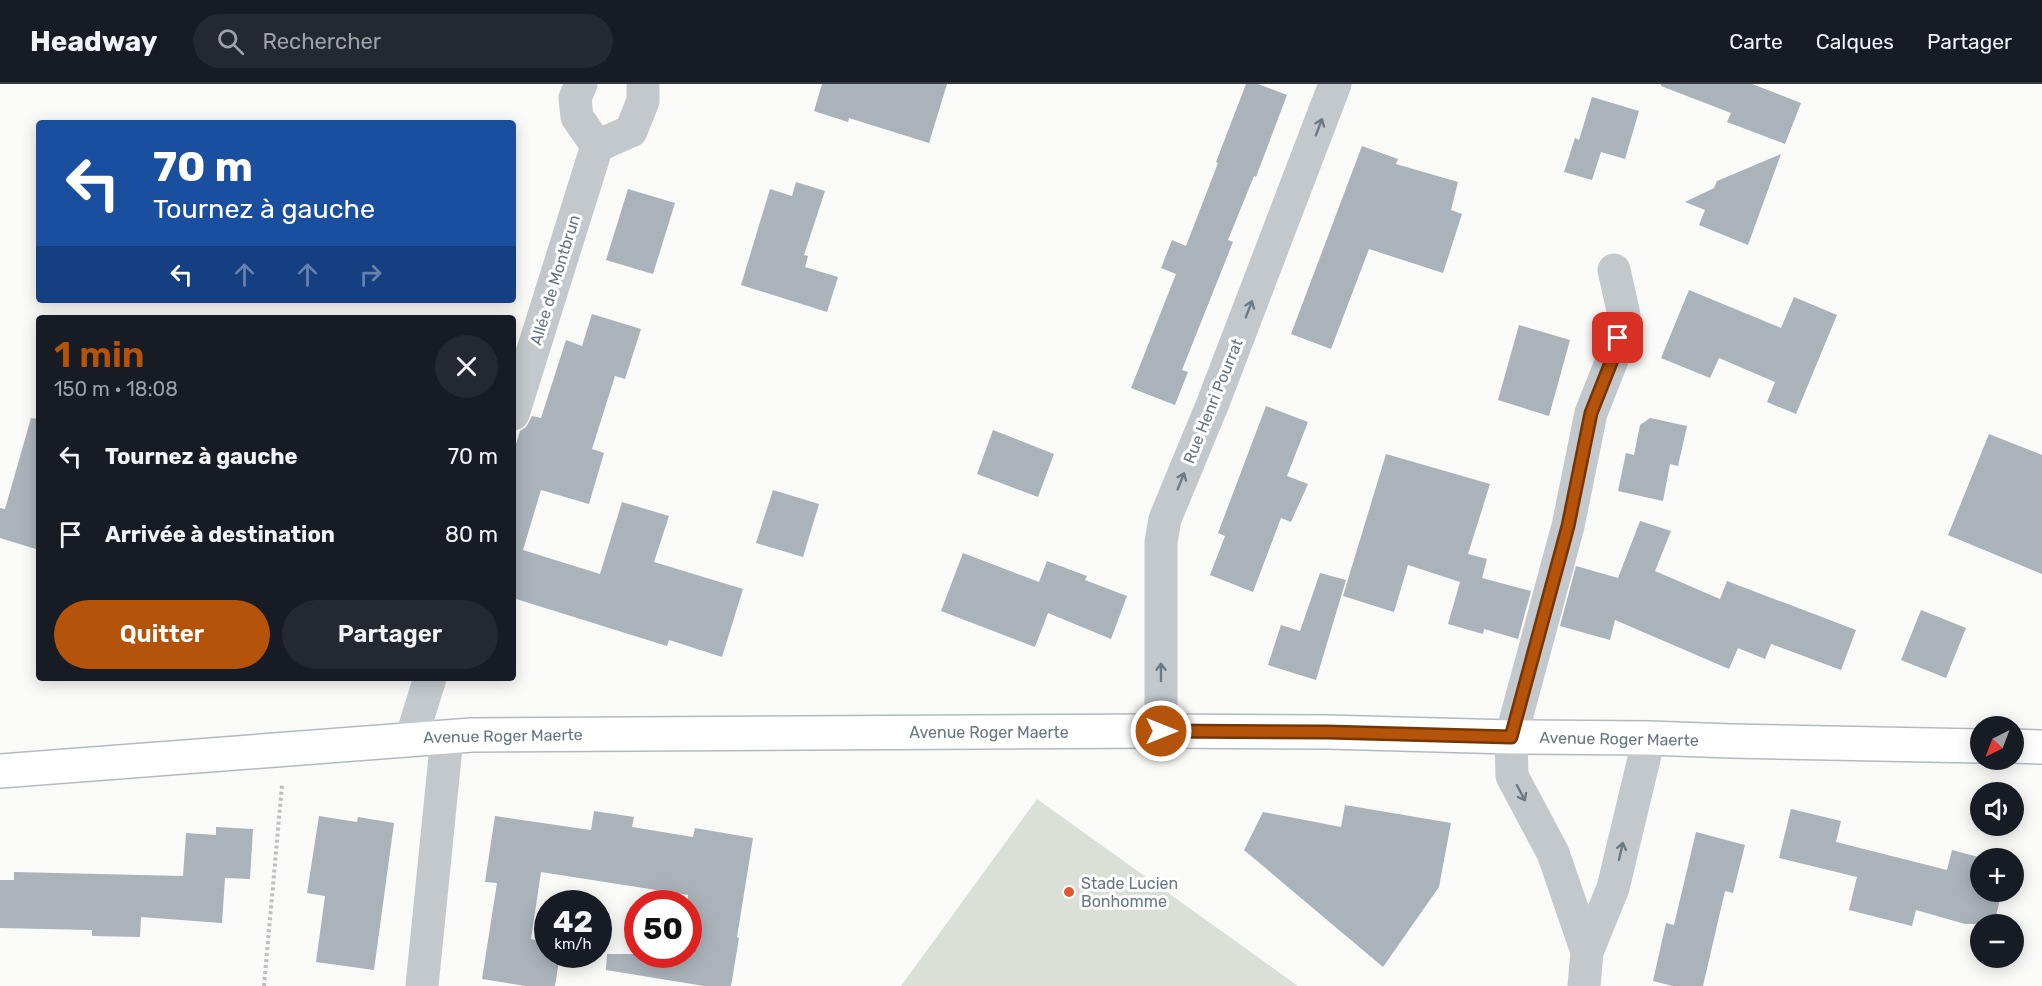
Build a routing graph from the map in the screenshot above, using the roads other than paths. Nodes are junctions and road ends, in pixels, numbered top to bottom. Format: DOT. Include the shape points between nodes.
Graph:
graph roads {
  1 [pos="581,84"];
  2 [pos="644,84"];
  3 [pos="1335,84"];
  4 [pos="597,146"];
  5 [pos="1614,270"];
  6 [pos="516,404"];
  7 [pos="429,681"];
  8 [pos="1161,731"];
  9 [pos="447,736"];
  10 [pos="1511,737"];
  11 [pos="1648,738"];
  12 [pos="411,739"];
  13 [pos="1970,746"];
  14 [pos="2024,746"];
  15 [pos="2042,747"];
  16 [pos="0,771"];
  17 [pos="1562,879"];
  18 [pos="1614,883"];
  19 [pos="1587,952"];
  20 [pos="422,986"];
  21 [pos="1584,986"];
  1 -- 4 [label="street" via="575,98 577,117"];
  2 -- 4 [label="street" via="643,100 631,131"];
  8 -- 3 [label="street, Rue Henri Pourrat, one-way" via="1161,542 1165,519"];
  4 -- 6 [label="street, Allée de Montbrun"];
  5 -- 10 [label="street" via="1624,315 1591,413 1568,526"];
  7 -- 12 [label="street"];
  8 -- 9 [label="main road, Avenue Roger Maerte"];
  8 -- 10 [label="main road, Avenue Roger Maerte"];
  9 -- 12 [label="main road, Avenue Roger Maerte"];
  9 -- 20 [label="street"];
  10 -- 11 [label="main road, Avenue Roger Maerte"];
  10 -- 17 [label="street, one-way" via="1512,776 1553,853"];
  11 -- 13 [label="main road, Avenue Roger Maerte"];
  18 -- 11 [label="street, one-way"];
  12 -- 16 [label="main road, Avenue Roger Maerte"];
  14 -- 15 [label="main road"];
  17 -- 18 [label="street" via="1599,885"];
  17 -- 19 [label="street"];
  18 -- 19 [label="street"];
  19 -- 21 [label="street"];
}
